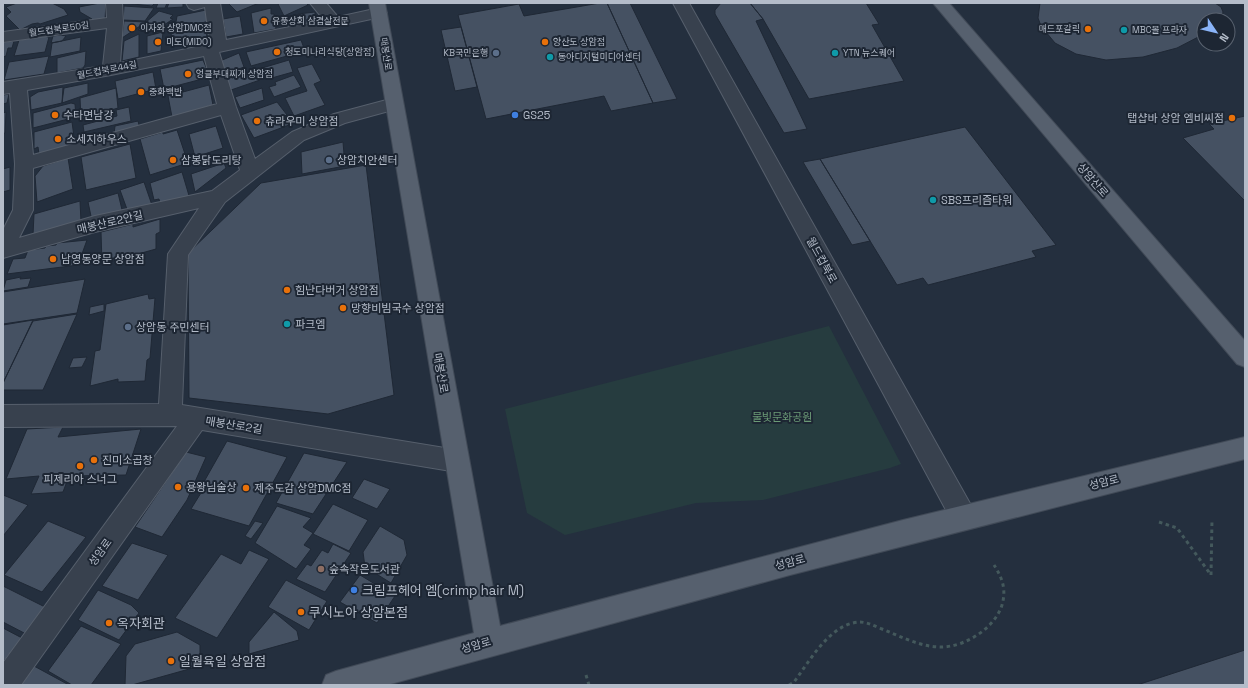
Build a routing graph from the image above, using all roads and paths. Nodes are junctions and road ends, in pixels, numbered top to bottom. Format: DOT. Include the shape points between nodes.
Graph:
graph roads {
  1 [pos="114,3"];
  2 [pos="194,3"];
  3 [pos="201,3"];
  4 [pos="212,3"];
  5 [pos="318,3"];
  6 [pos="681,3"];
  7 [pos="941,3"];
  8 [pos="378,8"];
  9 [pos="115,22"];
  10 [pos="333,24"];
  11 [pos="3,37"];
  12 [pos="214,48"];
  13 [pos="111,70"];
  14 [pos="10,87"];
  15 [pos="394,104"];
  16 [pos="227,107"];
  17 [pos="24,164"];
  18 [pos="250,172"];
  19 [pos="218,198"];
  20 [pos="3,250"];
  21 [pos="1245,357"];
  22 [pos="170,414"];
  23 [pos="196,419"];
  24 [pos="5,421"];
  25 [pos="1245,448"];
  26 [pos="457,460"];
  27 [pos="963,516"];
  28 [pos="1212,519"];
  29 [pos="1159,522"];
  30 [pos="994,565"];
  31 [pos="489,642"];
  32 [pos="586,675"];
  33 [pos="4,685"];
  34 [pos="336,685"];
  35 [pos="589,685"];
  36 [pos="789,685"];
  1 -- 9 [label="street"];
  2 -- 3 [label="street"];
  4 -- 12 [label="street"];
  5 -- 10 [label="street" via="332,18"];
  6 -- 27 [label="street, 월드컵북로"];
  7 -- 21 [label="main road, 상암산로"];
  8 -- 10 [label="street, 월드컵북로44길"];
  8 -- 15 [label="main road, 매봉산로"];
  9 -- 11 [label="street, 월드컵북로50길"];
  9 -- 13 [label="street"];
  10 -- 12 [label="street, 월드컵북로44길"];
  12 -- 13 [label="street, 월드컵북로44길"];
  12 -- 16 [label="street"];
  13 -- 14 [label="street, 월드컵북로44길"];
  14 -- 17 [label="street, 매봉산로2안길"];
  15 -- 18 [label="street" via="340,118 298,136"];
  15 -- 26 [label="main road, 매봉산로"];
  16 -- 17 [label="street"];
  16 -- 18 [label="street"];
  17 -- 20 [label="street, 매봉산로2안길" via="23,210"];
  18 -- 19 [label="street"];
  19 -- 20 [label="street, 매봉산로2안길" via="95,224"];
  19 -- 22 [label="street" via="178,254"];
  22 -- 23 [label="street, 매봉산로2길"];
  22 -- 24 [label="street, 매봉산로2길"];
  23 -- 26 [label="street, 매봉산로2길"];
  23 -- 33 [label="street, 성암로"];
  25 -- 27 [label="main road, 성암로"];
  26 -- 31 [label="main road, 매봉산로"];
  27 -- 31 [label="main road, 성암로"];
  28 -- 29 [label="path" via="1211,576 1177,528"];
  30 -- 36 [label="path" via="1003,579 1003,601 999,614 980,634 946,648 923,645 863,621 852,621 835,631"];
  31 -- 34 [label="main road, 성암로"];
  32 -- 35 [label="path"];
}
